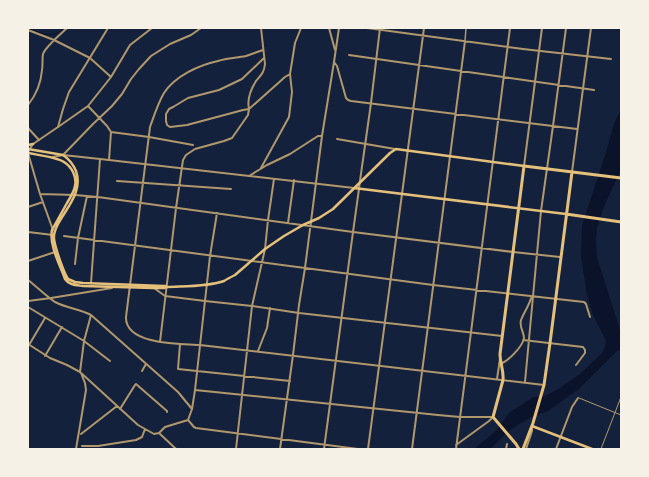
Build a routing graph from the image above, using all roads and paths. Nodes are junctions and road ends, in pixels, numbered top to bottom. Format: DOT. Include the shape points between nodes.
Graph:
graph roads {
  1 [pos="67,28"];
  2 [pos="108,28"];
  3 [pos="152,28"];
  4 [pos="201,28"];
  5 [pos="261,28"];
  6 [pos="301,28"];
  7 [pos="329,28"];
  8 [pos="338,28"];
  9 [pos="366,28"];
  10 [pos="424,28"];
  11 [pos="466,28"];
  12 [pos="510,28"];
  13 [pos="542,28"];
  14 [pos="566,28"];
  15 [pos="590,28"];
  16 [pos="380,29"];
  17 [pos="28,30"];
  18 [pos="423,36"];
  19 [pos="54,40"];
  20 [pos="465,41"];
  21 [pos="508,47"];
  22 [pos="263,50"];
  23 [pos="539,51"];
  24 [pos="335,53"];
  25 [pos="562,54"];
  26 [pos="350,55"];
  27 [pos="587,57"];
  28 [pos="90,58"];
  29 [pos="264,58"];
  30 [pos="376,59"];
  31 [pos="611,59"];
  32 [pos="334,62"];
  33 [pos="419,65"];
  34 [pos="461,71"];
  35 [pos="290,74"];
  36 [pos="111,77"];
  37 [pos="504,77"];
  38 [pos="535,82"];
  39 [pos="559,85"];
  40 [pos="583,88"];
  41 [pos="594,90"];
  42 [pos="371,103"];
  43 [pos="28,105"];
  44 [pos="88,106"];
  45 [pos="413,108"];
  46 [pos="249,109"];
  47 [pos="456,114"];
  48 [pos="99,118"];
  49 [pos="498,119"];
  50 [pos="529,123"];
  51 [pos="553,126"];
  52 [pos="58,127"];
  53 [pos="28,128"];
  54 [pos="577,129"];
  55 [pos="111,132"];
  56 [pos="322,136"];
  57 [pos="149,137"];
  58 [pos="337,139"];
  59 [pos="38,140"];
  60 [pos="34,144"];
  61 [pos="365,144"];
  62 [pos="193,145"];
  63 [pos="28,146"];
  64 [pos="195,149"];
  65 [pos="396,149"];
  66 [pos="28,150"];
  67 [pos="407,150"];
  68 [pos="28,153"];
  69 [pos="63,155"];
  70 [pos="450,156"];
  71 [pos="51,158"];
  72 [pos="100,159"];
  73 [pos="108,160"];
  74 [pos="493,162"];
  75 [pos="146,164"];
  76 [pos="524,166"];
  77 [pos="182,168"];
  78 [pos="261,168"];
  79 [pos="547,169"];
  80 [pos="572,172"];
  81 [pos="248,176"];
  82 [pos="621,178"];
  83 [pos="274,179"];
  84 [pos="294,180"];
  85 [pos="116,181"];
  86 [pos="360,181"];
  87 [pos="144,183"];
  88 [pos="317,183"];
  89 [pos="179,185"];
  90 [pos="354,188"];
  91 [pos="359,188"];
  92 [pos="231,189"];
  93 [pos="40,194"];
  94 [pos="402,194"];
  95 [pos="74,195"];
  96 [pos="87,196"];
  97 [pos="98,197"];
  98 [pos="444,199"];
  99 [pos="43,202"];
  100 [pos="141,203"];
  101 [pos="487,204"];
  102 [pos="28,207"];
  103 [pos="176,208"];
  104 [pos="519,208"];
  105 [pos="541,211"];
  106 [pos="217,213"];
  107 [pos="566,214"];
  108 [pos="268,220"];
  109 [pos="311,221"];
  110 [pos="621,222"];
  111 [pos="288,223"];
  112 [pos="303,225"];
  113 [pos="311,226"];
  114 [pos="54,231"];
  115 [pos="28,232"];
  116 [pos="353,232"];
  117 [pos="52,235"];
  118 [pos="64,236"];
  119 [pos="396,237"];
  120 [pos="78,238"];
  121 [pos="95,240"];
  122 [pos="439,243"];
  123 [pos="136,246"];
  124 [pos="482,248"];
  125 [pos="265,249"];
  126 [pos="171,250"];
  127 [pos="56,252"];
  128 [pos="513,252"];
  129 [pos="536,255"];
  130 [pos="210,256"];
  131 [pos="560,257"];
  132 [pos="28,261"];
  133 [pos="251,261"];
  134 [pos="263,263"];
  135 [pos="75,264"];
  136 [pos="305,268"];
  137 [pos="347,274"];
  138 [pos="390,279"];
  139 [pos="28,280"];
  140 [pos="72,282"];
  141 [pos="91,283"];
  142 [pos="114,284"];
  143 [pos="207,284"];
  144 [pos="433,285"];
  145 [pos="130,286"];
  146 [pos="108,287"];
  147 [pos="121,287"];
  148 [pos="167,287"];
  149 [pos="153,288"];
  150 [pos="96,290"];
  151 [pos="476,290"];
  152 [pos="508,293"];
  153 [pos="165,296"];
  154 [pos="532,296"];
  155 [pos="51,298"];
  156 [pos="555,300"];
  157 [pos="28,301"];
  158 [pos="205,301"];
  159 [pos="252,306"];
  160 [pos="28,307"];
  161 [pos="270,308"];
  162 [pos="299,313"];
  163 [pos="91,315"];
  164 [pos="45,318"];
  165 [pos="342,318"];
  166 [pos="590,318"];
  167 [pos="385,323"];
  168 [pos="62,327"];
  169 [pos="428,328"];
  170 [pos="470,333"];
  171 [pos="502,336"];
  172 [pos="523,340"];
  173 [pos="528,340"];
  174 [pos="84,341"];
  175 [pos="160,342"];
  176 [pos="550,343"];
  177 [pos="180,344"];
  178 [pos="28,345"];
  179 [pos="200,345"];
  180 [pos="247,350"];
  181 [pos="258,351"];
  182 [pos="293,355"];
  183 [pos="45,356"];
  184 [pos="336,360"];
  185 [pos="110,361"];
  186 [pos="146,364"];
  187 [pos="500,364"];
  188 [pos="379,365"];
  189 [pos="576,365"];
  190 [pos="423,370"];
  191 [pos="142,371"];
  192 [pos="197,371"];
  193 [pos="80,372"];
  194 [pos="244,376"];
  195 [pos="465,376"];
  196 [pos="497,379"];
  197 [pos="504,380"];
  198 [pos="290,381"];
  199 [pos="524,382"];
  200 [pos="544,386"];
  201 [pos="195,390"];
  202 [pos="242,395"];
  203 [pos="621,397"];
  204 [pos="578,398"];
  205 [pos="287,400"];
  206 [pos="330,404"];
  207 [pos="118,407"];
  208 [pos="192,409"];
  209 [pos="373,409"];
  210 [pos="167,412"];
  211 [pos="417,413"];
  212 [pos="615,413"];
  213 [pos="621,415"];
  214 [pos="460,417"];
  215 [pos="493,417"];
  216 [pos="188,420"];
  217 [pos="533,424"];
  218 [pos="144,429"];
  219 [pos="238,433"];
  220 [pos="81,434"];
  221 [pos="159,434"];
  222 [pos="561,437"];
  223 [pos="282,439"];
  224 [pos="506,444"];
  225 [pos="325,445"];
  226 [pos="456,445"];
  227 [pos="82,446"];
  228 [pos="76,449"];
  229 [pos="176,449"];
  230 [pos="236,449"];
  231 [pos="280,449"];
  232 [pos="324,449"];
  233 [pos="358,449"];
  234 [pos="368,449"];
  235 [pos="412,449"];
  236 [pos="456,449"];
  237 [pos="506,449"];
  238 [pos="518,449"];
  239 [pos="524,449"];
  240 [pos="556,449"];
  241 [pos="592,449"];
  242 [pos="601,449"];
  1 -- 19 [label="street"];
  2 -- 28 [label="street"];
  3 -- 36 [label="street" via="130,45"];
  4 -- 48 [label="street" via="151,56 117,100"];
  5 -- 22 [label="street"];
  6 -- 35 [label="street" via="296,40"];
  7 -- 24 [label="street"];
  8 -- 24 [label="street"];
  9 -- 16 [label="street"];
  10 -- 18 [label="street"];
  11 -- 20 [label="street"];
  12 -- 21 [label="street"];
  13 -- 23 [label="street"];
  14 -- 25 [label="street"];
  15 -- 27 [label="street"];
  16 -- 18 [label="street"];
  16 -- 30 [label="street"];
  17 -- 19 [label="street"];
  18 -- 20 [label="street"];
  18 -- 33 [label="street"];
  19 -- 28 [label="street"];
  19 -- 43 [label="street" via="43,54 39,86"];
  20 -- 21 [label="street"];
  20 -- 34 [label="street"];
  21 -- 23 [label="street"];
  21 -- 37 [label="street"];
  22 -- 29 [label="street"];
  22 -- 57 [label="street" via="246,56 219,60 185,74 164,93 153,118"];
  23 -- 25 [label="street"];
  23 -- 38 [label="street"];
  24 -- 32 [label="street"];
  25 -- 27 [label="street"];
  25 -- 39 [label="street"];
  26 -- 30 [label="street"];
  27 -- 31 [label="street"];
  27 -- 40 [label="street"];
  28 -- 36 [label="street"];
  28 -- 52 [label="street" via="69,92"];
  29 -- 46 [label="street" via="265,70 251,91"];
  29 -- 46 [label="street" via="242,79 226,88 188,98 169,109 166,121 170,127 186,125"];
  30 -- 33 [label="street"];
  30 -- 42 [label="street"];
  32 -- 42 [label="street" via="346,98"];
  32 -- 56 [label="street"];
  33 -- 34 [label="street"];
  33 -- 45 [label="street"];
  34 -- 37 [label="street"];
  34 -- 47 [label="street"];
  35 -- 46 [label="street"];
  35 -- 78 [label="street" via="292,92 289,117"];
  36 -- 44 [label="street"];
  37 -- 38 [label="street"];
  37 -- 49 [label="street"];
  38 -- 39 [label="street"];
  38 -- 50 [label="street"];
  39 -- 40 [label="street"];
  39 -- 51 [label="street"];
  40 -- 41 [label="street"];
  40 -- 54 [label="street"];
  42 -- 45 [label="street"];
  42 -- 61 [label="street"];
  44 -- 48 [label="street"];
  44 -- 52 [label="street"];
  45 -- 47 [label="street"];
  45 -- 67 [label="street"];
  46 -- 64 [label="street" via="248,115 232,138"];
  47 -- 49 [label="street"];
  47 -- 70 [label="street"];
  48 -- 55 [label="street"];
  48 -- 69 [label="street"];
  49 -- 50 [label="street"];
  49 -- 74 [label="street"];
  50 -- 51 [label="street"];
  50 -- 76 [label="street"];
  51 -- 54 [label="street"];
  51 -- 79 [label="street"];
  52 -- 59 [label="street"];
  53 -- 59 [label="street"];
  54 -- 80 [label="street"];
  55 -- 57 [label="street"];
  55 -- 73 [label="street"];
  56 -- 78 [label="street"];
  56 -- 88 [label="street"];
  57 -- 62 [label="street"];
  57 -- 75 [label="street"];
  58 -- 61 [label="street"];
  59 -- 60 [label="street"];
  60 -- 63 [label="main road"];
  60 -- 66 [label="street"];
  61 -- 65 [label="street"];
  61 -- 86 [label="street"];
  62 -- 64 [label="lane"];
  64 -- 77 [label="street" via="184,158"];
  65 -- 67 [label="main road"];
  65 -- 86 [label="main road"];
  66 -- 68 [label="street"];
  66 -- 69 [label="main road"];
  67 -- 70 [label="main road"];
  67 -- 94 [label="street"];
  68 -- 71 [label="main road"];
  68 -- 93 [label="street"];
  69 -- 71 [label="street"];
  69 -- 72 [label="street"];
  69 -- 95 [label="main road" via="75,169 78,187"];
  70 -- 74 [label="main road"];
  70 -- 98 [label="street"];
  71 -- 95 [label="main road" via="64,161 71,168 75,179"];
  72 -- 73 [label="street"];
  72 -- 97 [label="street"];
  73 -- 75 [label="street"];
  74 -- 76 [label="main road"];
  74 -- 101 [label="street"];
  75 -- 77 [label="street"];
  75 -- 87 [label="street"];
  76 -- 79 [label="main road"];
  76 -- 104 [label="main road"];
  77 -- 81 [label="street"];
  77 -- 89 [label="street"];
  78 -- 81 [label="street"];
  79 -- 80 [label="main road"];
  79 -- 105 [label="street"];
  80 -- 82 [label="main road"];
  80 -- 107 [label="main road"];
  81 -- 83 [label="street"];
  83 -- 84 [label="street"];
  83 -- 108 [label="street"];
  84 -- 88 [label="street"];
  84 -- 111 [label="street"];
  85 -- 87 [label="street"];
  86 -- 90 [label="main road"];
  86 -- 91 [label="street"];
  87 -- 89 [label="street"];
  87 -- 100 [label="street"];
  88 -- 90 [label="street"];
  88 -- 109 [label="street"];
  89 -- 92 [label="street"];
  89 -- 103 [label="street"];
  90 -- 91 [label="main road"];
  90 -- 109 [label="main road" via="333,209"];
  91 -- 94 [label="main road"];
  91 -- 116 [label="street"];
  93 -- 95 [label="street"];
  93 -- 99 [label="street"];
  94 -- 98 [label="main road"];
  94 -- 119 [label="street"];
  95 -- 96 [label="street"];
  95 -- 114 [label="main road"];
  96 -- 97 [label="street"];
  96 -- 120 [label="street"];
  97 -- 100 [label="street"];
  97 -- 121 [label="street"];
  98 -- 101 [label="main road"];
  98 -- 122 [label="street"];
  99 -- 102 [label="street"];
  99 -- 114 [label="street"];
  100 -- 103 [label="street"];
  100 -- 123 [label="street"];
  101 -- 104 [label="main road"];
  101 -- 124 [label="street"];
  103 -- 106 [label="street"];
  103 -- 126 [label="street"];
  104 -- 105 [label="main road"];
  104 -- 128 [label="main road"];
  105 -- 107 [label="main road"];
  105 -- 129 [label="street"];
  106 -- 108 [label="street"];
  106 -- 130 [label="street"];
  107 -- 110 [label="main road"];
  107 -- 131 [label="main road"];
  108 -- 111 [label="street"];
  108 -- 125 [label="street"];
  109 -- 112 [label="main road"];
  109 -- 113 [label="street"];
  111 -- 112 [label="street"];
  112 -- 113 [label="street"];
  112 -- 125 [label="main road"];
  113 -- 116 [label="street"];
  113 -- 136 [label="street"];
  114 -- 117 [label="main road"];
  115 -- 117 [label="street"];
  116 -- 119 [label="street"];
  116 -- 137 [label="street"];
  117 -- 127 [label="main road"];
  118 -- 120 [label="street"];
  119 -- 122 [label="street"];
  119 -- 138 [label="street"];
  120 -- 121 [label="street"];
  120 -- 135 [label="street"];
  121 -- 123 [label="street"];
  121 -- 141 [label="street"];
  122 -- 124 [label="street"];
  122 -- 144 [label="street"];
  123 -- 126 [label="street"];
  123 -- 145 [label="street"];
  124 -- 128 [label="street"];
  124 -- 151 [label="street"];
  125 -- 133 [label="main road"];
  125 -- 134 [label="street"];
  126 -- 130 [label="street"];
  126 -- 148 [label="street"];
  127 -- 132 [label="street"];
  127 -- 140 [label="main road" via="65,279"];
  128 -- 129 [label="street"];
  128 -- 152 [label="main road"];
  129 -- 131 [label="street"];
  129 -- 154 [label="street"];
  130 -- 133 [label="street"];
  130 -- 143 [label="street"];
  131 -- 156 [label="main road"];
  133 -- 134 [label="street"];
  133 -- 143 [label="main road" via="230,278"];
  134 -- 136 [label="street"];
  134 -- 159 [label="street"];
  136 -- 137 [label="street"];
  136 -- 162 [label="street"];
  137 -- 138 [label="street"];
  137 -- 165 [label="street"];
  138 -- 144 [label="street"];
  138 -- 167 [label="street"];
  139 -- 155 [label="street"];
  140 -- 141 [label="main road"];
  140 -- 146 [label="main road" via="83,286"];
  141 -- 142 [label="main road"];
  142 -- 145 [label="main road"];
  142 -- 146 [label="street"];
  143 -- 148 [label="main road"];
  143 -- 158 [label="street"];
  144 -- 151 [label="street"];
  144 -- 169 [label="street"];
  145 -- 147 [label="main road"];
  145 -- 148 [label="main road"];
  145 -- 149 [label="main road"];
  145 -- 175 [label="street" via="126,323 134,334"];
  146 -- 147 [label="main road"];
  146 -- 150 [label="street"];
  147 -- 150 [label="street"];
  148 -- 149 [label="main road"];
  148 -- 153 [label="street"];
  149 -- 153 [label="street"];
  150 -- 155 [label="street"];
  151 -- 152 [label="street"];
  151 -- 170 [label="street"];
  152 -- 154 [label="street"];
  152 -- 171 [label="main road"];
  153 -- 158 [label="street"];
  153 -- 175 [label="street"];
  154 -- 156 [label="street"];
  154 -- 172 [label="street" via="520,322"];
  154 -- 173 [label="street"];
  155 -- 157 [label="street"];
  155 -- 163 [label="street"];
  156 -- 166 [label="street" via="585,303"];
  156 -- 176 [label="main road"];
  158 -- 159 [label="street"];
  158 -- 179 [label="street"];
  159 -- 161 [label="street"];
  159 -- 180 [label="street"];
  160 -- 164 [label="street"];
  161 -- 162 [label="street"];
  161 -- 181 [label="street" via="267,328"];
  162 -- 165 [label="street"];
  162 -- 182 [label="street"];
  163 -- 174 [label="street"];
  163 -- 186 [label="street"];
  164 -- 168 [label="street"];
  164 -- 178 [label="street"];
  165 -- 167 [label="street"];
  165 -- 184 [label="street"];
  167 -- 169 [label="street"];
  167 -- 188 [label="street"];
  168 -- 174 [label="street"];
  168 -- 183 [label="street"];
  169 -- 170 [label="street"];
  169 -- 190 [label="street"];
  170 -- 171 [label="street"];
  170 -- 195 [label="street"];
  171 -- 187 [label="main road"];
  172 -- 173 [label="street"];
  172 -- 187 [label="street" via="511,357"];
  173 -- 176 [label="street"];
  173 -- 199 [label="street"];
  174 -- 185 [label="street"];
  174 -- 193 [label="street"];
  175 -- 177 [label="street"];
  176 -- 189 [label="street" via="583,347 585,353"];
  176 -- 200 [label="main road"];
  177 -- 179 [label="street"];
  177 -- 192 [label="street" via="178,369"];
  178 -- 183 [label="street"];
  179 -- 180 [label="street"];
  179 -- 192 [label="street"];
  180 -- 181 [label="street"];
  180 -- 194 [label="street"];
  181 -- 182 [label="street"];
  182 -- 184 [label="street"];
  182 -- 198 [label="street"];
  183 -- 193 [label="street"];
  184 -- 188 [label="street"];
  184 -- 206 [label="street"];
  186 -- 191 [label="street"];
  186 -- 208 [label="street" via="178,392"];
  187 -- 196 [label="street"];
  187 -- 197 [label="main road"];
  188 -- 190 [label="street"];
  188 -- 209 [label="street"];
  190 -- 195 [label="street"];
  190 -- 211 [label="street"];
  192 -- 194 [label="street"];
  192 -- 201 [label="street"];
  193 -- 207 [label="street"];
  193 -- 228 [label="street" via="85,383 86,396"];
  194 -- 198 [label="street"];
  194 -- 202 [label="street"];
  195 -- 196 [label="street"];
  195 -- 214 [label="street"];
  196 -- 197 [label="street"];
  197 -- 199 [label="street"];
  197 -- 215 [label="main road"];
  198 -- 205 [label="street"];
  199 -- 200 [label="street"];
  200 -- 217 [label="main road"];
  201 -- 202 [label="street"];
  201 -- 208 [label="street"];
  202 -- 205 [label="street"];
  202 -- 219 [label="street"];
  203 -- 212 [label="lane"];
  204 -- 212 [label="lane"];
  204 -- 222 [label="street"];
  205 -- 206 [label="street"];
  205 -- 223 [label="street"];
  206 -- 209 [label="street"];
  206 -- 225 [label="street"];
  207 -- 210 [label="street" via="137,384"];
  207 -- 218 [label="street"];
  207 -- 220 [label="street"];
  208 -- 216 [label="street"];
  209 -- 211 [label="street"];
  209 -- 234 [label="street"];
  211 -- 214 [label="street"];
  211 -- 235 [label="street"];
  212 -- 213 [label="lane"];
  212 -- 242 [label="lane"];
  214 -- 215 [label="street"];
  214 -- 226 [label="street"];
  215 -- 226 [label="street"];
  215 -- 238 [label="main road"];
  216 -- 219 [label="street" via="196,428"];
  216 -- 221 [label="street" via="165,427"];
  217 -- 222 [label="main road"];
  217 -- 239 [label="main road"];
  217 -- 239 [label="street"];
  218 -- 221 [label="street"];
  218 -- 227 [label="street" via="142,437 136,440"];
  219 -- 223 [label="street"];
  219 -- 230 [label="street"];
  221 -- 229 [label="street"];
  222 -- 240 [label="street"];
  222 -- 241 [label="main road"];
  223 -- 225 [label="street"];
  223 -- 231 [label="street"];
  224 -- 237 [label="street"];
  225 -- 232 [label="street"];
  225 -- 233 [label="street"];
  226 -- 236 [label="street"];
}
